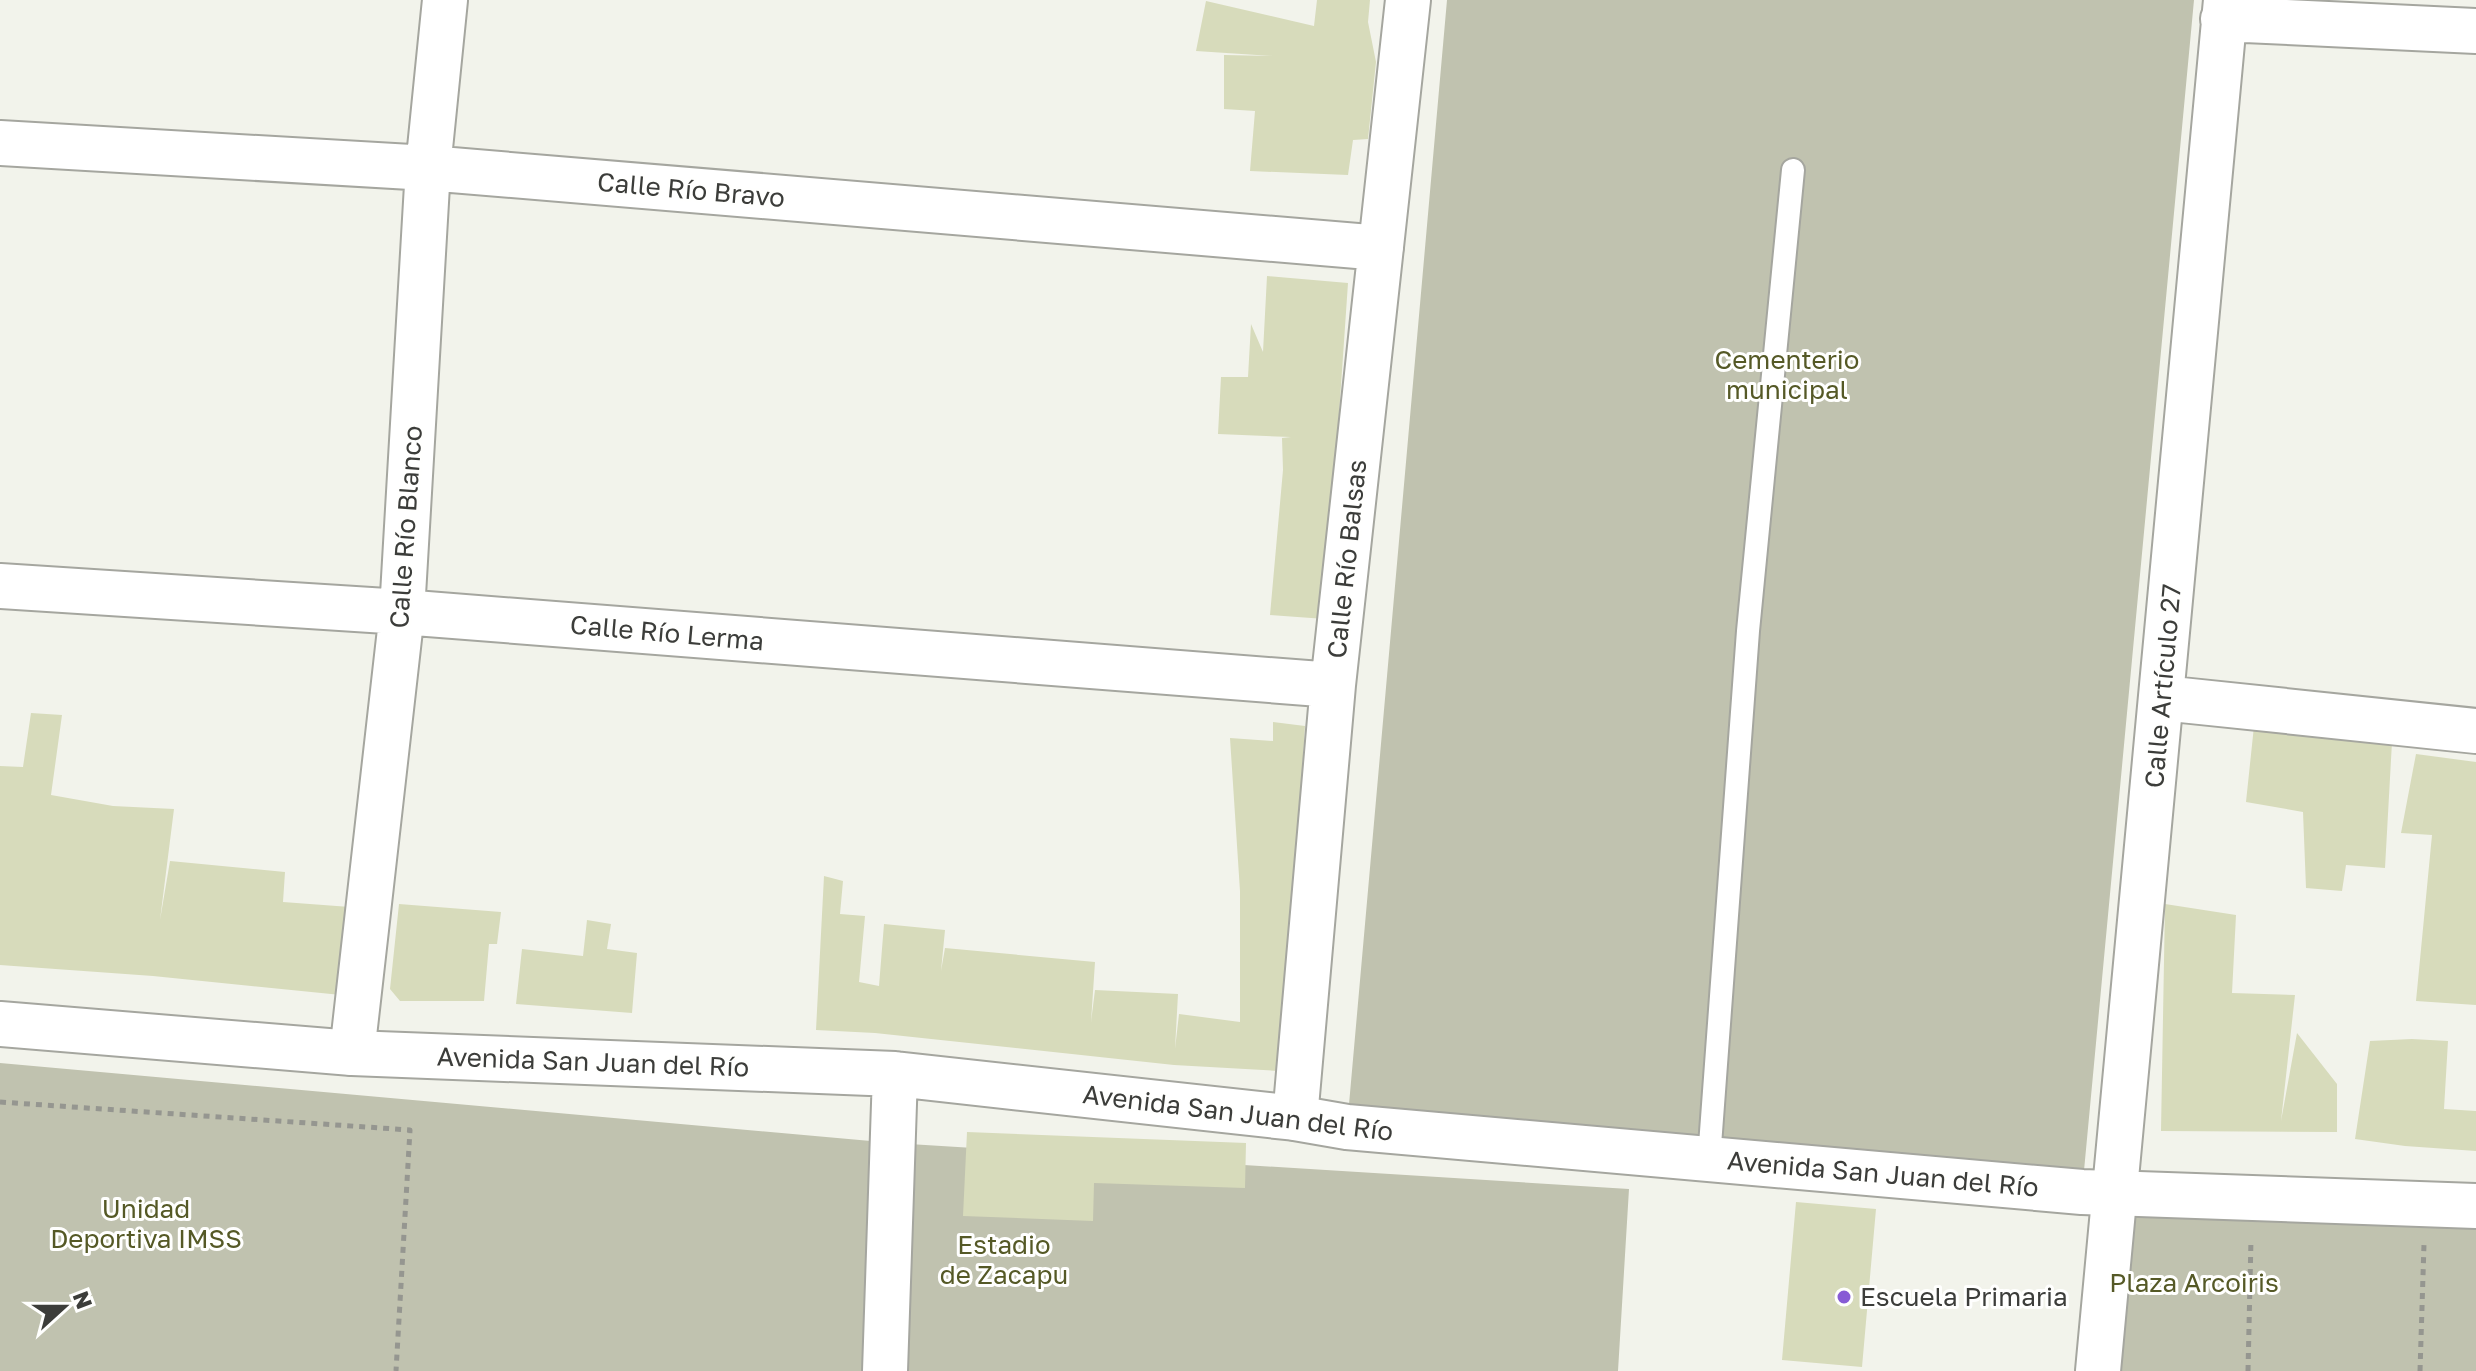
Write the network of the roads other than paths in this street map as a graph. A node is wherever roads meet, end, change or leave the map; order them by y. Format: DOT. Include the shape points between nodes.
graph roads {
  1 [pos="445,0"];
  2 [pos="1408,0"];
  3 [pos="2225,10"];
  4 [pos="2476,31"];
  5 [pos="0,143"];
  6 [pos="428,168"];
  7 [pos="1793,170"];
  8 [pos="1381,248"];
  9 [pos="0,586"];
  10 [pos="402,612"];
  11 [pos="1333,685"];
  12 [pos="2162,698"];
  13 [pos="2476,731"];
  14 [pos="0,1024"];
  15 [pos="352,1053"];
  16 [pos="895,1074"];
  17 [pos="1295,1118"];
  18 [pos="1709,1159"];
  19 [pos="2114,1193"];
  20 [pos="2476,1206"];
  21 [pos="885,1371"];
  22 [pos="2098,1371"];
  1 -- 6 [label="street, Calle Río Blanco"];
  2 -- 8 [label="street, Calle Río Balsas"];
  3 -- 4 [label="street"];
  3 -- 12 [label="street, Calle Artículo 27"];
  5 -- 6 [label="street, Calle Río Bravo"];
  6 -- 8 [label="street, Calle Río Bravo"];
  6 -- 10 [label="street, Calle Río Blanco"];
  7 -- 18 [label="lane" via="1748,631"];
  8 -- 11 [label="street, Calle Río Balsas"];
  9 -- 10 [label="street, Calle Río Lerma"];
  10 -- 11 [label="street, Calle Río Lerma"];
  10 -- 15 [label="street, Calle Río Blanco"];
  11 -- 17 [label="street, Calle Río Balsas"];
  12 -- 13 [label="street"];
  12 -- 19 [label="street, Calle Artículo 27"];
  14 -- 15 [label="street, Avenida San Juan del Río"];
  15 -- 16 [label="street, Avenida San Juan del Río"];
  16 -- 17 [label="street, Avenida San Juan del Río"];
  16 -- 21 [label="street"];
  17 -- 18 [label="street, Avenida San Juan del Río"];
  18 -- 19 [label="street, Avenida San Juan del Río"];
  19 -- 20 [label="street, Avenida San Juan del Río"];
  19 -- 22 [label="street, Calle Artículo 27"];
}
